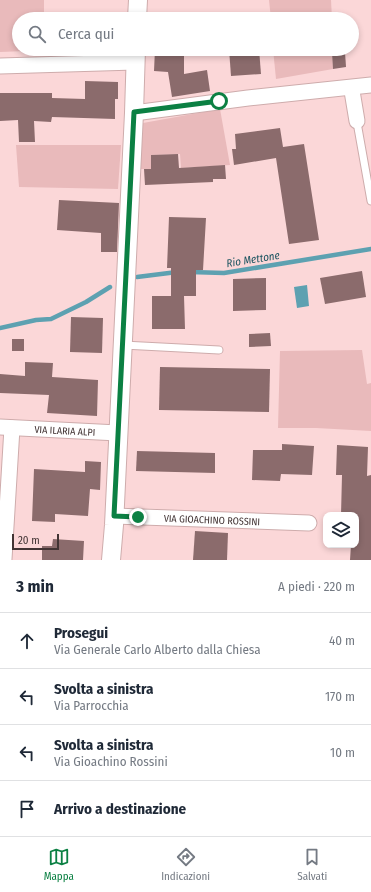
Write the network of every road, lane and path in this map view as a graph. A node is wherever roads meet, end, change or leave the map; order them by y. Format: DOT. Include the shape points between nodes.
graph roads {
  1 [pos="138,0"];
  2 [pos="137,12"];
  3 [pos="123,56"];
  4 [pos="135,56"];
  5 [pos="0,66"];
  6 [pos="371,86"];
  7 [pos="348,88"];
  8 [pos="134,112"];
  9 [pos="358,125"];
  10 [pos="371,201"];
  11 [pos="122,345"];
  12 [pos="219,350"];
  13 [pos="6,427"];
  14 [pos="118,433"];
  15 [pos="114,516"];
  16 [pos="309,523"];
  17 [pos="4,559"];
  18 [pos="111,560"];
  1 -- 2 [label="street"];
  3 -- 5 [label="street"];
  4 -- 8 [label="street"];
  6 -- 7 [label="street"];
  7 -- 8 [label="street"];
  7 -- 9 [label="street" via="352,91"];
  8 -- 11 [label="street"];
  9 -- 10 [label="lane"];
  11 -- 12 [label="lane"];
  11 -- 14 [label="street"];
  13 -- 14 [label="street, VIA ILARIA ALPI"];
  13 -- 17 [label="street, VIA ILARIA ALPI"];
  14 -- 15 [label="street"];
  15 -- 16 [label="street, VIA GIOACHINO ROSSINI"];
  15 -- 18 [label="street"];
}
